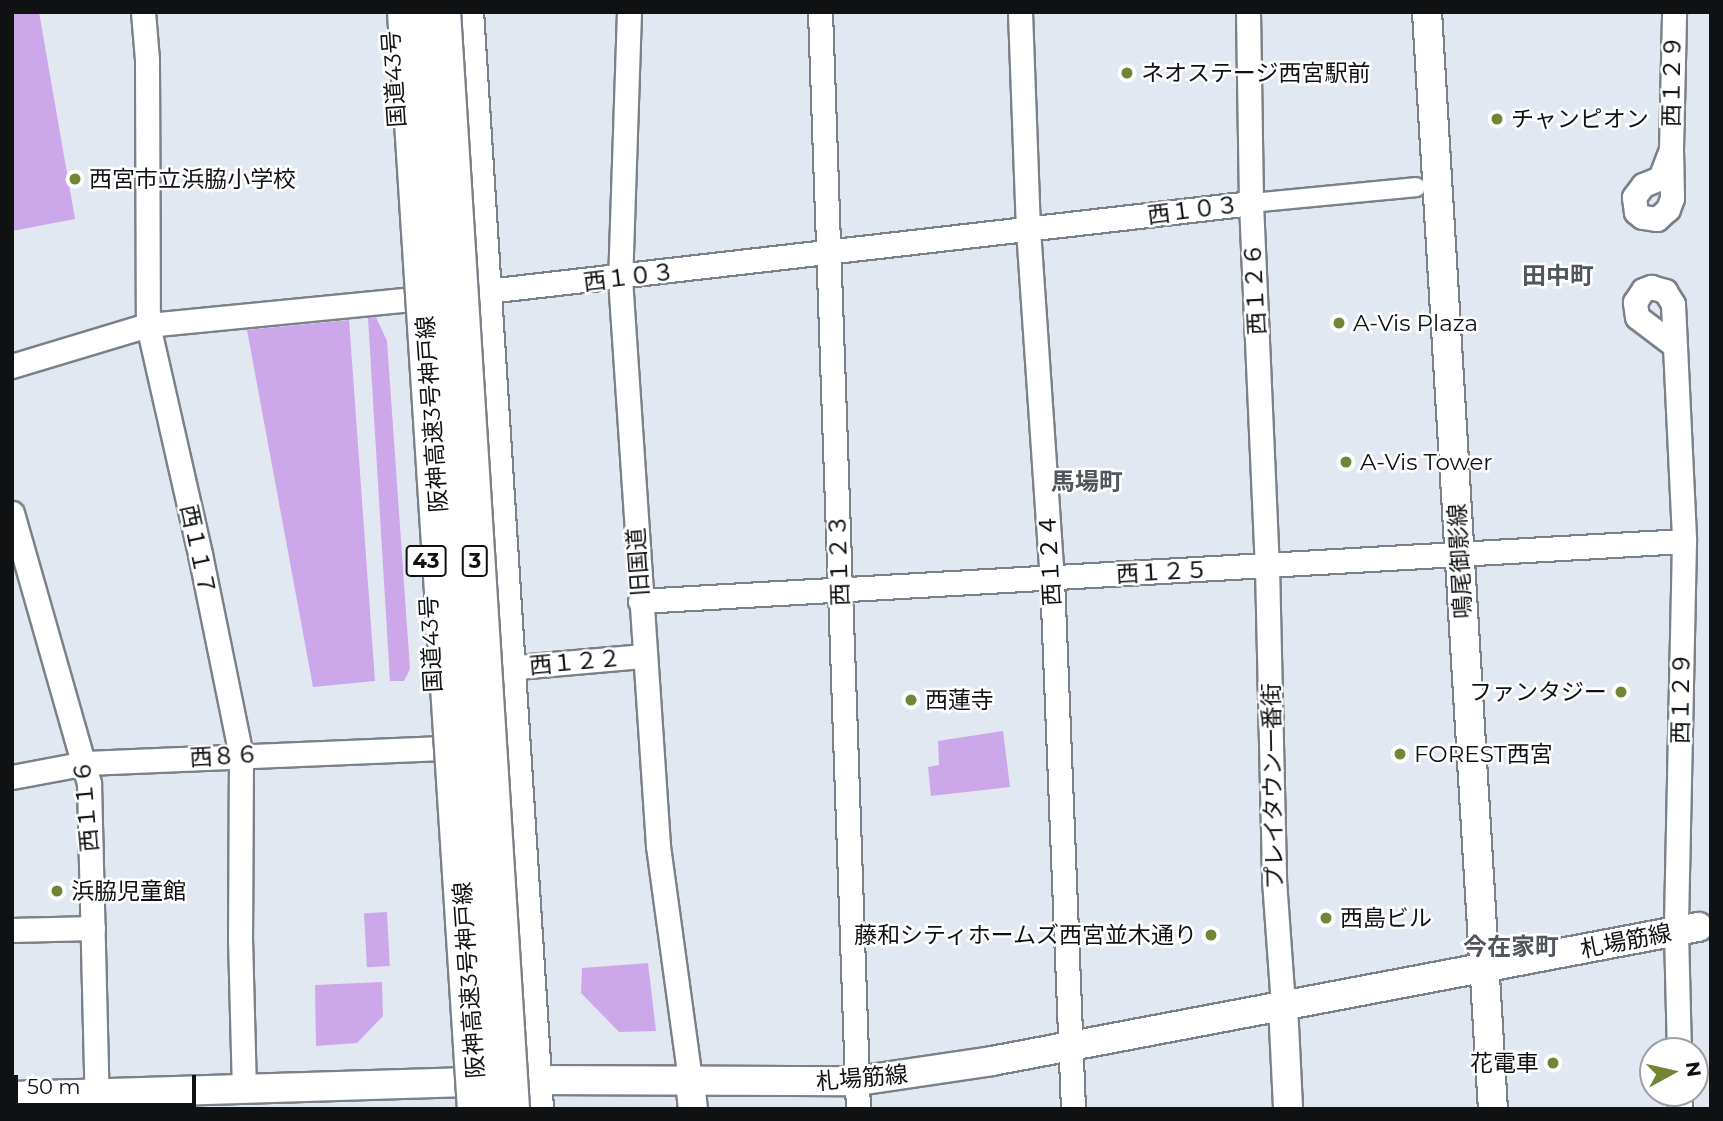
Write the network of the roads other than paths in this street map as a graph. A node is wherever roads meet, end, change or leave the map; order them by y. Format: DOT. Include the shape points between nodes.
graph roads {
  1 [pos="143,12"];
  2 [pos="389,12"];
  3 [pos="407,12"];
  4 [pos="441,12"];
  5 [pos="464,12"];
  6 [pos="629,12"];
  7 [pos="820,12"];
  8 [pos="1020,12"];
  9 [pos="1248,12"];
  10 [pos="1427,12"];
  11 [pos="1674,12"];
  12 [pos="1671,149"];
  13 [pos="1416,187"];
  14 [pos="1251,203"];
  15 [pos="1028,229"];
  16 [pos="830,252"];
  17 [pos="620,278"];
  18 [pos="482,292"];
  19 [pos="407,300"];
  20 [pos="148,325"];
  21 [pos="1674,345"];
  22 [pos="12,366"];
  23 [pos="12,513"];
  24 [pos="1684,541"];
  25 [pos="1459,555"];
  26 [pos="1268,566"];
  27 [pos="1052,579"];
  28 [pos="840,588"];
  29 [pos="640,601"];
  30 [pos="644,656"];
  31 [pos="506,668"];
  32 [pos="437,748"];
  33 [pos="241,755"];
  34 [pos="86,763"];
  35 [pos="12,777"];
  36 [pos="93,928"];
  37 [pos="1687,929"];
  38 [pos="12,930"];
  39 [pos="1484,967"];
  40 [pos="1283,1005"];
  41 [pos="1680,1037"];
  42 [pos="1069,1046"];
  43 [pos="857,1081"];
  44 [pos="244,1088"];
  45 [pos="692,1095"];
  46 [pos="12,1096"];
  47 [pos="525,1099"];
  48 [pos="468,1100"];
  49 [pos="96,1101"];
  50 [pos="858,1109"];
  51 [pos="1073,1109"];
  52 [pos="1288,1109"];
  53 [pos="1493,1109"];
  1 -- 20 [label="street, 西１１７"];
  2 -- 19 [label="highway, 国道43号 / 43"];
  3 -- 48 [label="highway, 阪神高速3号神戸線 / 3, bridge"];
  4 -- 47 [label="highway, 阪神高速3号神戸線 / 3, bridge"];
  5 -- 18 [label="highway"];
  6 -- 17 [label="street, 旧国道"];
  7 -- 16 [label="street, 西１２３"];
  8 -- 15 [label="street, 西１２４"];
  9 -- 14 [label="street, 西１２６"];
  10 -- 25 [label="street, 鳴尾御影線"];
  11 -- 12 [label="street, 西１２９"];
  13 -- 14 [label="street"];
  14 -- 15 [label="street, 西１０３"];
  14 -- 26 [label="street, 西１２６"];
  15 -- 16 [label="street, 西１０３"];
  15 -- 27 [label="street, 西１２４"];
  16 -- 17 [label="street, 西１０３"];
  16 -- 28 [label="street, 西１２３"];
  17 -- 18 [label="street, 西１０３"];
  17 -- 29 [label="street, 旧国道"];
  18 -- 19 [label="street, 西１０３"];
  18 -- 31 [label="highway"];
  19 -- 20 [label="street, 西１０３"];
  19 -- 32 [label="highway, 国道43号 / 43"];
  20 -- 22 [label="street, 西１０３"];
  20 -- 33 [label="street, 西１１７"];
  21 -- 24 [label="street, 西１２９"];
  23 -- 34 [label="street, 西１１６"];
  24 -- 25 [label="street, 西１２５"];
  24 -- 37 [label="street, 西１２９"];
  25 -- 26 [label="street, 西１２５"];
  25 -- 39 [label="street, 鳴尾御影線"];
  26 -- 27 [label="street, 西１２５"];
  26 -- 40 [label="street, プレイタウン一番街" via="1274,880"];
  27 -- 28 [label="street, 西１２５"];
  27 -- 42 [label="street, 西１２４"];
  28 -- 29 [label="street, 西１２５"];
  28 -- 43 [label="street, 西１２３"];
  29 -- 30 [label="street, 旧国道"];
  30 -- 31 [label="street, 西１２２"];
  30 -- 45 [label="street, 旧国道" via="665,915"];
  31 -- 47 [label="highway"];
  32 -- 33 [label="street, 西８６"];
  32 -- 48 [label="highway, 国道43号 / 43"];
  33 -- 34 [label="street, 西８６"];
  33 -- 44 [label="street, 西１１７"];
  34 -- 35 [label="street, 西８６"];
  34 -- 36 [label="street, 西１１６"];
  36 -- 38 [label="street"];
  36 -- 49 [label="street, 西１１６"];
  37 -- 39 [label="street, 札場筋線"];
  37 -- 41 [label="street, 西１２９"];
  39 -- 40 [label="street, 札場筋線"];
  39 -- 53 [label="street, 鳴尾御影線"];
  40 -- 42 [label="street, 札場筋線"];
  40 -- 52 [label="street"];
  42 -- 43 [label="street, 札場筋線"];
  42 -- 51 [label="street, 西１２４"];
  43 -- 45 [label="street, 札場筋線"];
  43 -- 50 [label="street, 西１２３"];
  44 -- 48 [label="street, 札場筋線"];
  44 -- 49 [label="street, 札場筋線"];
  45 -- 47 [label="street, 札場筋線"];
  46 -- 49 [label="street, 札場筋線"];
  47 -- 48 [label="street, 札場筋線"];
}
